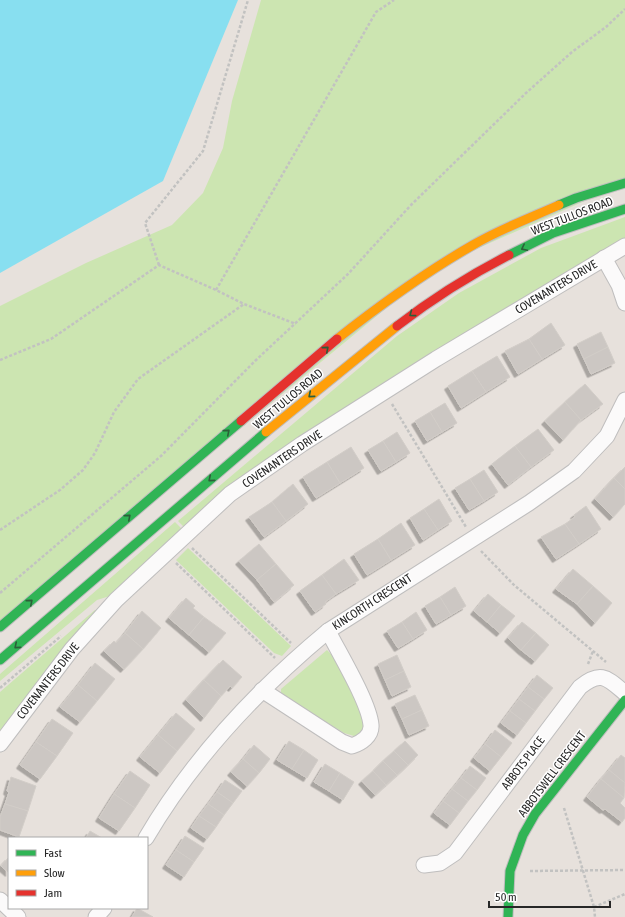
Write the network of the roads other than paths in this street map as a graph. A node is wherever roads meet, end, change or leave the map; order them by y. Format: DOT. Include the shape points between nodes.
graph roads {
  1 [pos="625,183"];
  2 [pos="625,209"];
  3 [pos="625,246"];
  4 [pos="604,258"];
  5 [pos="625,302"];
  6 [pos="625,400"];
  7 [pos="0,627"];
  8 [pos="328,631"];
  9 [pos="0,660"];
  10 [pos="262,690"];
  11 [pos="625,693"];
  12 [pos="625,700"];
  13 [pos="0,744"];
  14 [pos="147,837"];
  15 [pos="424,865"];
  16 [pos="0,900"];
  17 [pos="8,908"];
  18 [pos="9,909"];
  19 [pos="103,909"];
  20 [pos="17,917"];
  21 [pos="96,917"];
  22 [pos="508,917"];
  7 -- 1 [label="main road, WEST TULLOS ROAD, one-way" via="339,338 411,285 473,245 506,228 576,198"];
  2 -- 9 [label="main road, WEST TULLOS ROAD, one-way" via="553,233 483,268 417,310 204,484"];
  3 -- 4 [label="street, COVENANTERS DRIVE"];
  4 -- 5 [label="street"];
  4 -- 13 [label="street, COVENANTERS DRIVE" via="302,444 230,494 116,600 72,648"];
  6 -- 8 [label="street, KINCORTH CRESCENT" via="607,436 574,471 529,503"];
  8 -- 10 [label="street, KINCORTH CRESCENT"];
  8 -- 10 [label="street" via="366,706 371,726 368,735 360,743 352,746 342,742"];
  10 -- 14 [label="street, KINCORTH CRESCENT" via="189,772"];
  11 -- 15 [label="street, ABBOTS PLACE" via="609,680 600,677 589,680 580,687 455,853 440,863"];
  12 -- 22 [label="main road, ABBOTSWELL CRESCENT" via="535,814 523,835 510,870"];
  16 -- 17 [label="street"];
  18 -- 20 [label="street"];
  19 -- 21 [label="street"];
}
